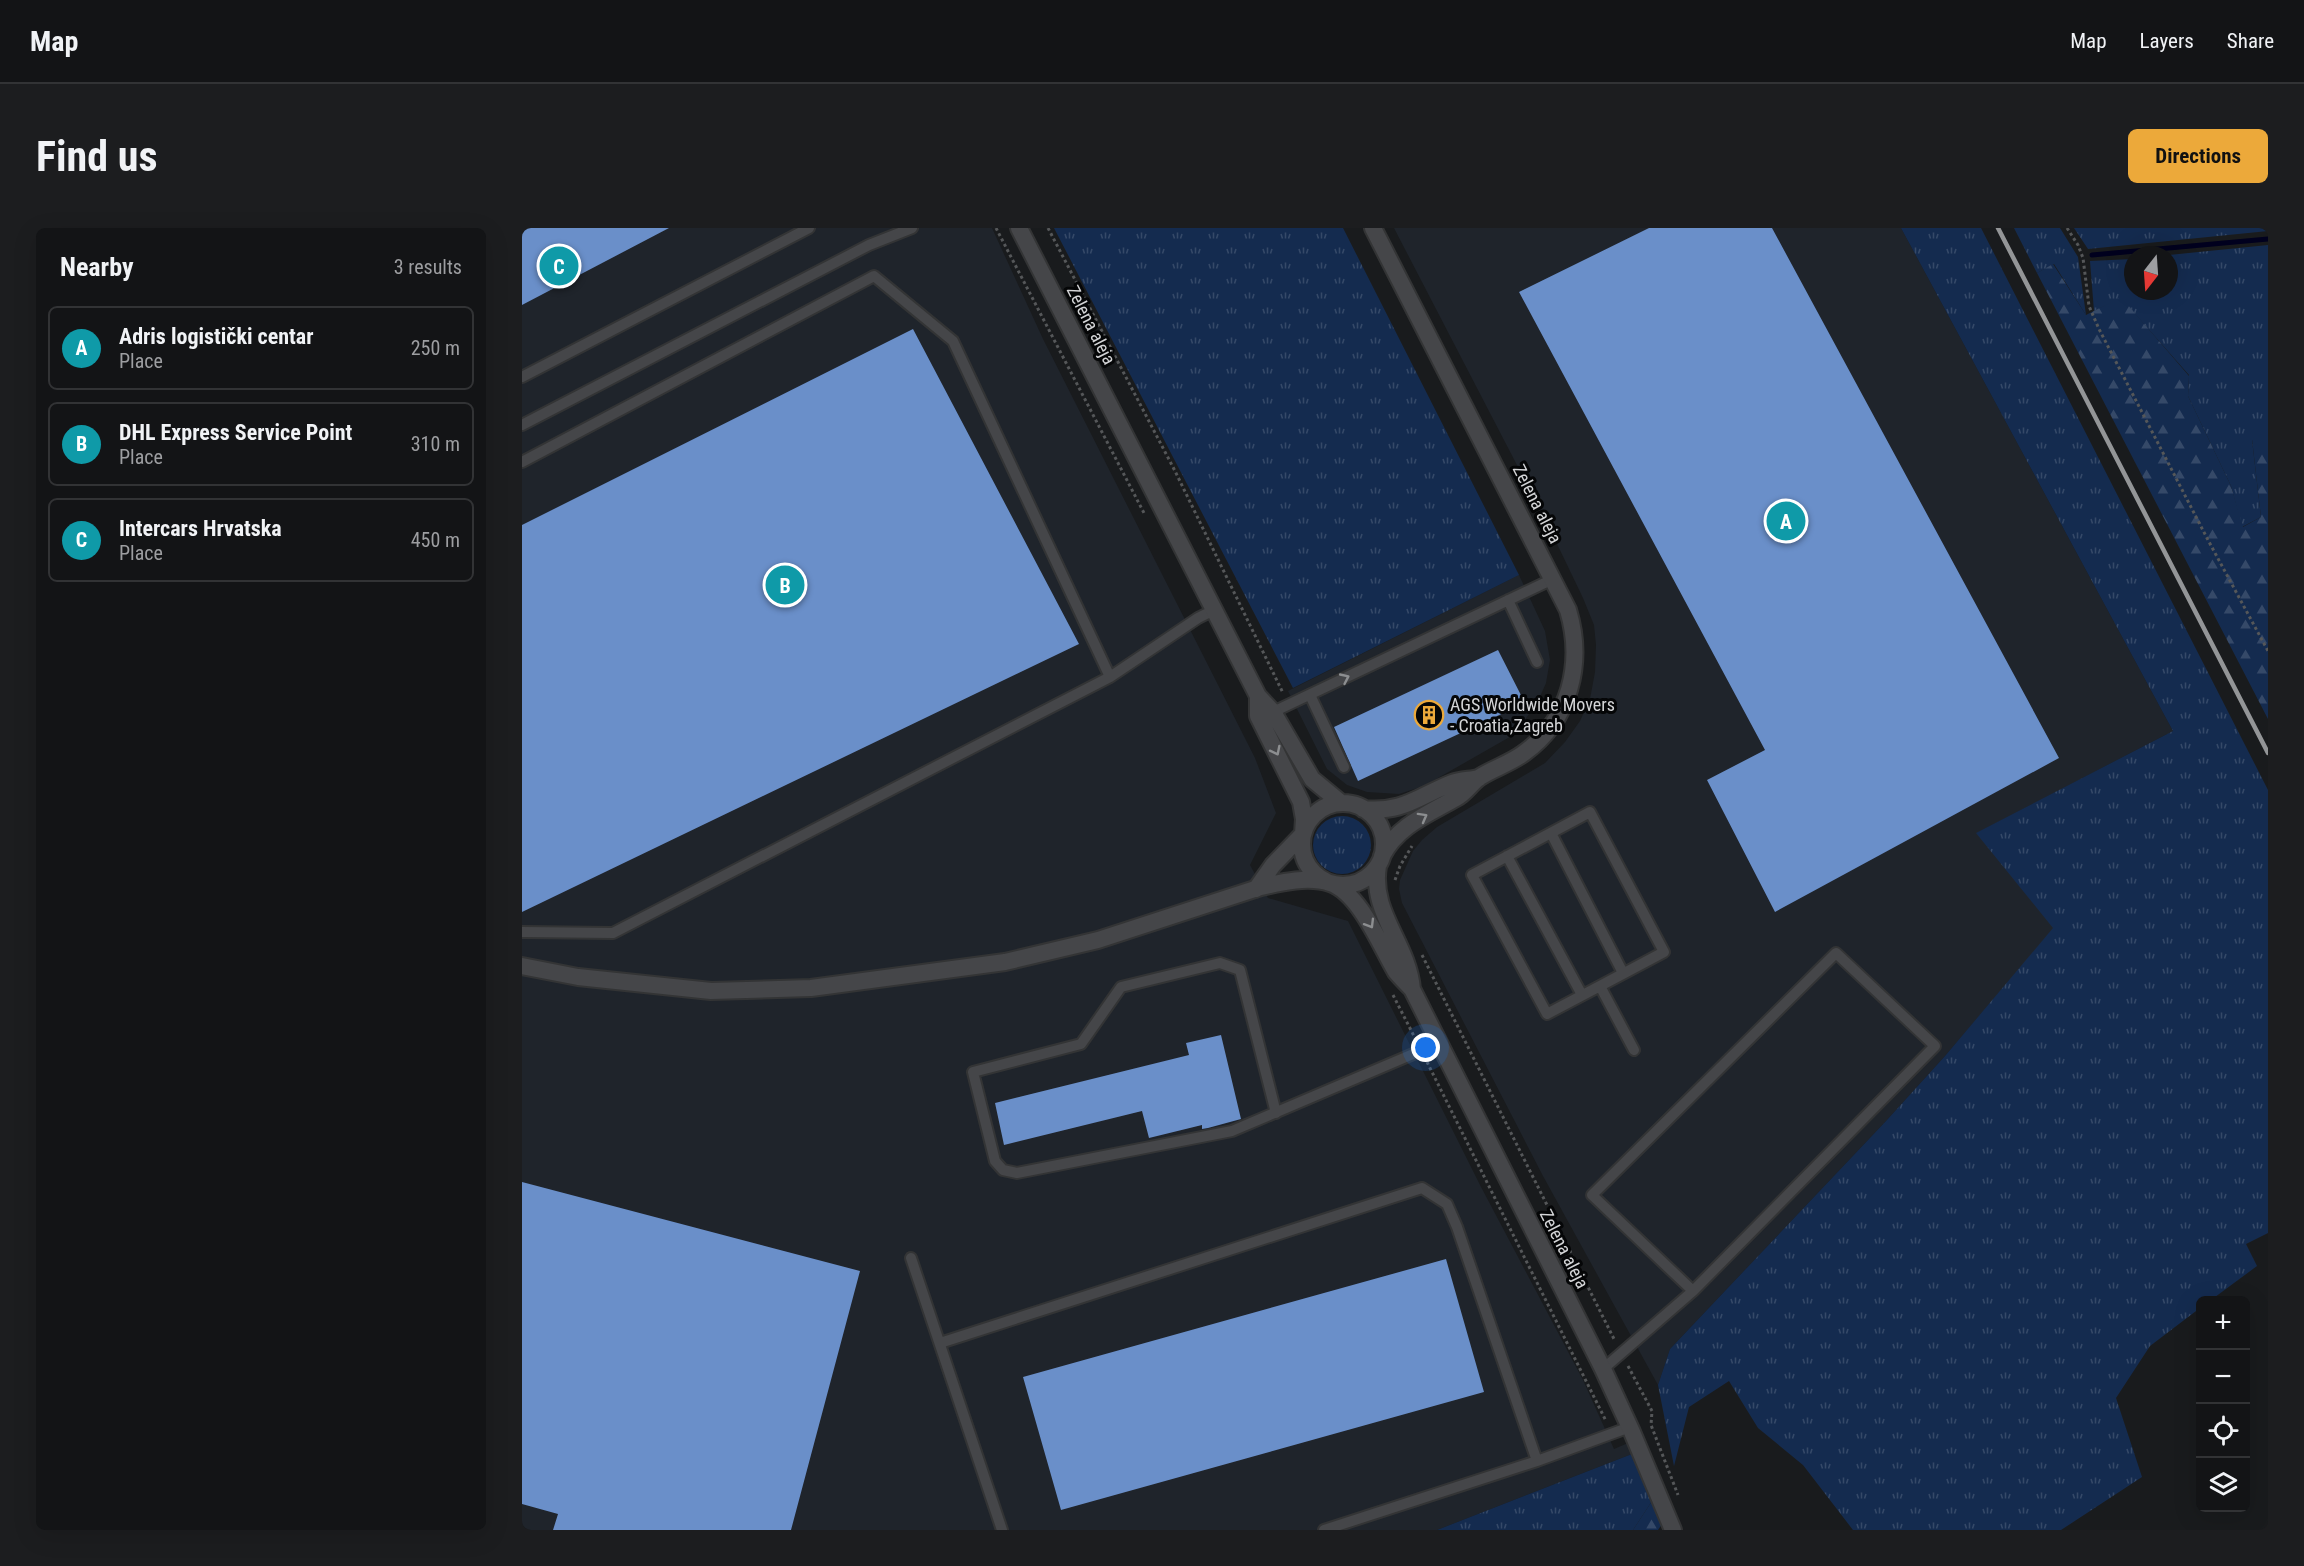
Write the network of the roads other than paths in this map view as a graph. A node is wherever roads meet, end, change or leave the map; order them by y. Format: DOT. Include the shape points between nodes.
graph roads {
  1 [pos="809,228"];
  2 [pos="912,228"];
  3 [pos="1019,228"];
  4 [pos="1373,228"];
  5 [pos="522,377"];
  6 [pos="522,424"];
  7 [pos="522,462"];
  8 [pos="1553,579"];
  9 [pos="1508,600"];
  10 [pos="1214,610"];
  11 [pos="1537,662"];
  12 [pos="1110,677"];
  13 [pos="1310,695"];
  14 [pos="1258,696"];
  15 [pos="1273,712"];
  16 [pos="1344,767"];
  17 [pos="1479,778"];
  18 [pos="1341,803"];
  19 [pos="1363,808"];
  20 [pos="1551,833"];
  21 [pos="1303,834"];
  22 [pos="1507,856"];
  23 [pos="1380,861"];
  24 [pos="1330,883"];
  25 [pos="1256,889"];
  26 [pos="522,932"];
  27 [pos="522,966"];
  28 [pos="1623,973"];
  29 [pos="1600,986"];
  30 [pos="1412,989"];
  31 [pos="1582,995"];
  32 [pos="1439,1043"];
  33 [pos="1634,1050"];
  34 [pos="1276,1113"];
  35 [pos="911,1258"];
  36 [pos="1693,1291"];
  37 [pos="940,1343"];
  38 [pos="1603,1369"];
  39 [pos="1631,1429"];
  40 [pos="1537,1461"];
  41 [pos="1002,1530"];
  42 [pos="1324,1530"];
  43 [pos="1673,1530"];
  1 -- 5 [label="lane"];
  2 -- 6 [label="lane" via="869,245"];
  3 -- 10 [label="street, Zelena aleja"];
  4 -- 8 [label="street, Zelena aleja"];
  7 -- 12 [label="lane" via="874,276 953,341"];
  8 -- 9 [label="lane"];
  8 -- 17 [label="street, Zelena aleja" via="1575,631 1575,670 1570,688 1556,721 1535,744"];
  9 -- 11 [label="lane"];
  13 -- 9 [label="lane, one-way"];
  10 -- 12 [label="lane"];
  10 -- 14 [label="street, Zelena aleja"];
  12 -- 26 [label="lane" via="613,933"];
  13 -- 15 [label="lane"];
  13 -- 16 [label="lane"];
  14 -- 15 [label="street, Zelena aleja"];
  14 -- 21 [label="street, Zelena aleja, one-way" via="1258,716 1301,801"];
  15 -- 18 [label="street, Zelena aleja" via="1312,779"];
  17 -- 19 [label="street, Zelena aleja" via="1453,783 1400,807"];
  23 -- 17 [label="street, Zelena aleja, one-way" via="1392,838 1462,795"];
  18 -- 19 [label="street, Zelena aleja"];
  18 -- 21 [label="street" via="1320,810"];
  19 -- 23 [label="street, Zelena aleja" via="1380,828 1384,845"];
  20 -- 22 [label="lane"];
  20 -- 28 [label="lane"];
  20 -- 28 [label="lane" via="1590,812 1664,952"];
  21 -- 24 [label="street, Zelena aleja" via="1307,864"];
  21 -- 25 [label="street"];
  22 -- 31 [label="lane"];
  22 -- 31 [label="lane" via="1472,874 1546,1014"];
  23 -- 24 [label="street, Zelena aleja" via="1362,880 1341,885"];
  23 -- 30 [label="street, Zelena aleja" via="1376,888 1411,971"];
  24 -- 25 [label="street" via="1304,880"];
  24 -- 30 [label="street, Zelena aleja, one-way" via="1364,914 1398,974"];
  25 -- 27 [label="street" via="1098,940 1005,962 811,988 711,992 578,977"];
  28 -- 29 [label="lane"];
  29 -- 31 [label="lane"];
  29 -- 33 [label="lane"];
  30 -- 32 [label="street, Zelena aleja"];
  32 -- 34 [label="lane"];
  32 -- 38 [label="street, Zelena aleja"];
  34 -- 34 [label="lane" via="1232,1131 1017,1173 1002,1170 995,1161 973,1072 1081,1044 1121,987 1220,963 1240,970"];
  35 -- 37 [label="lane"];
  36 -- 36 [label="lane" via="1935,1046 1836,953 1592,1194"];
  36 -- 38 [label="lane"];
  37 -- 40 [label="lane" via="1422,1188 1447,1204 1454,1220"];
  37 -- 41 [label="lane"];
  38 -- 39 [label="street, Zelena aleja"];
  39 -- 40 [label="lane"];
  39 -- 43 [label="street, Zelena aleja"];
  40 -- 42 [label="lane"];
}
